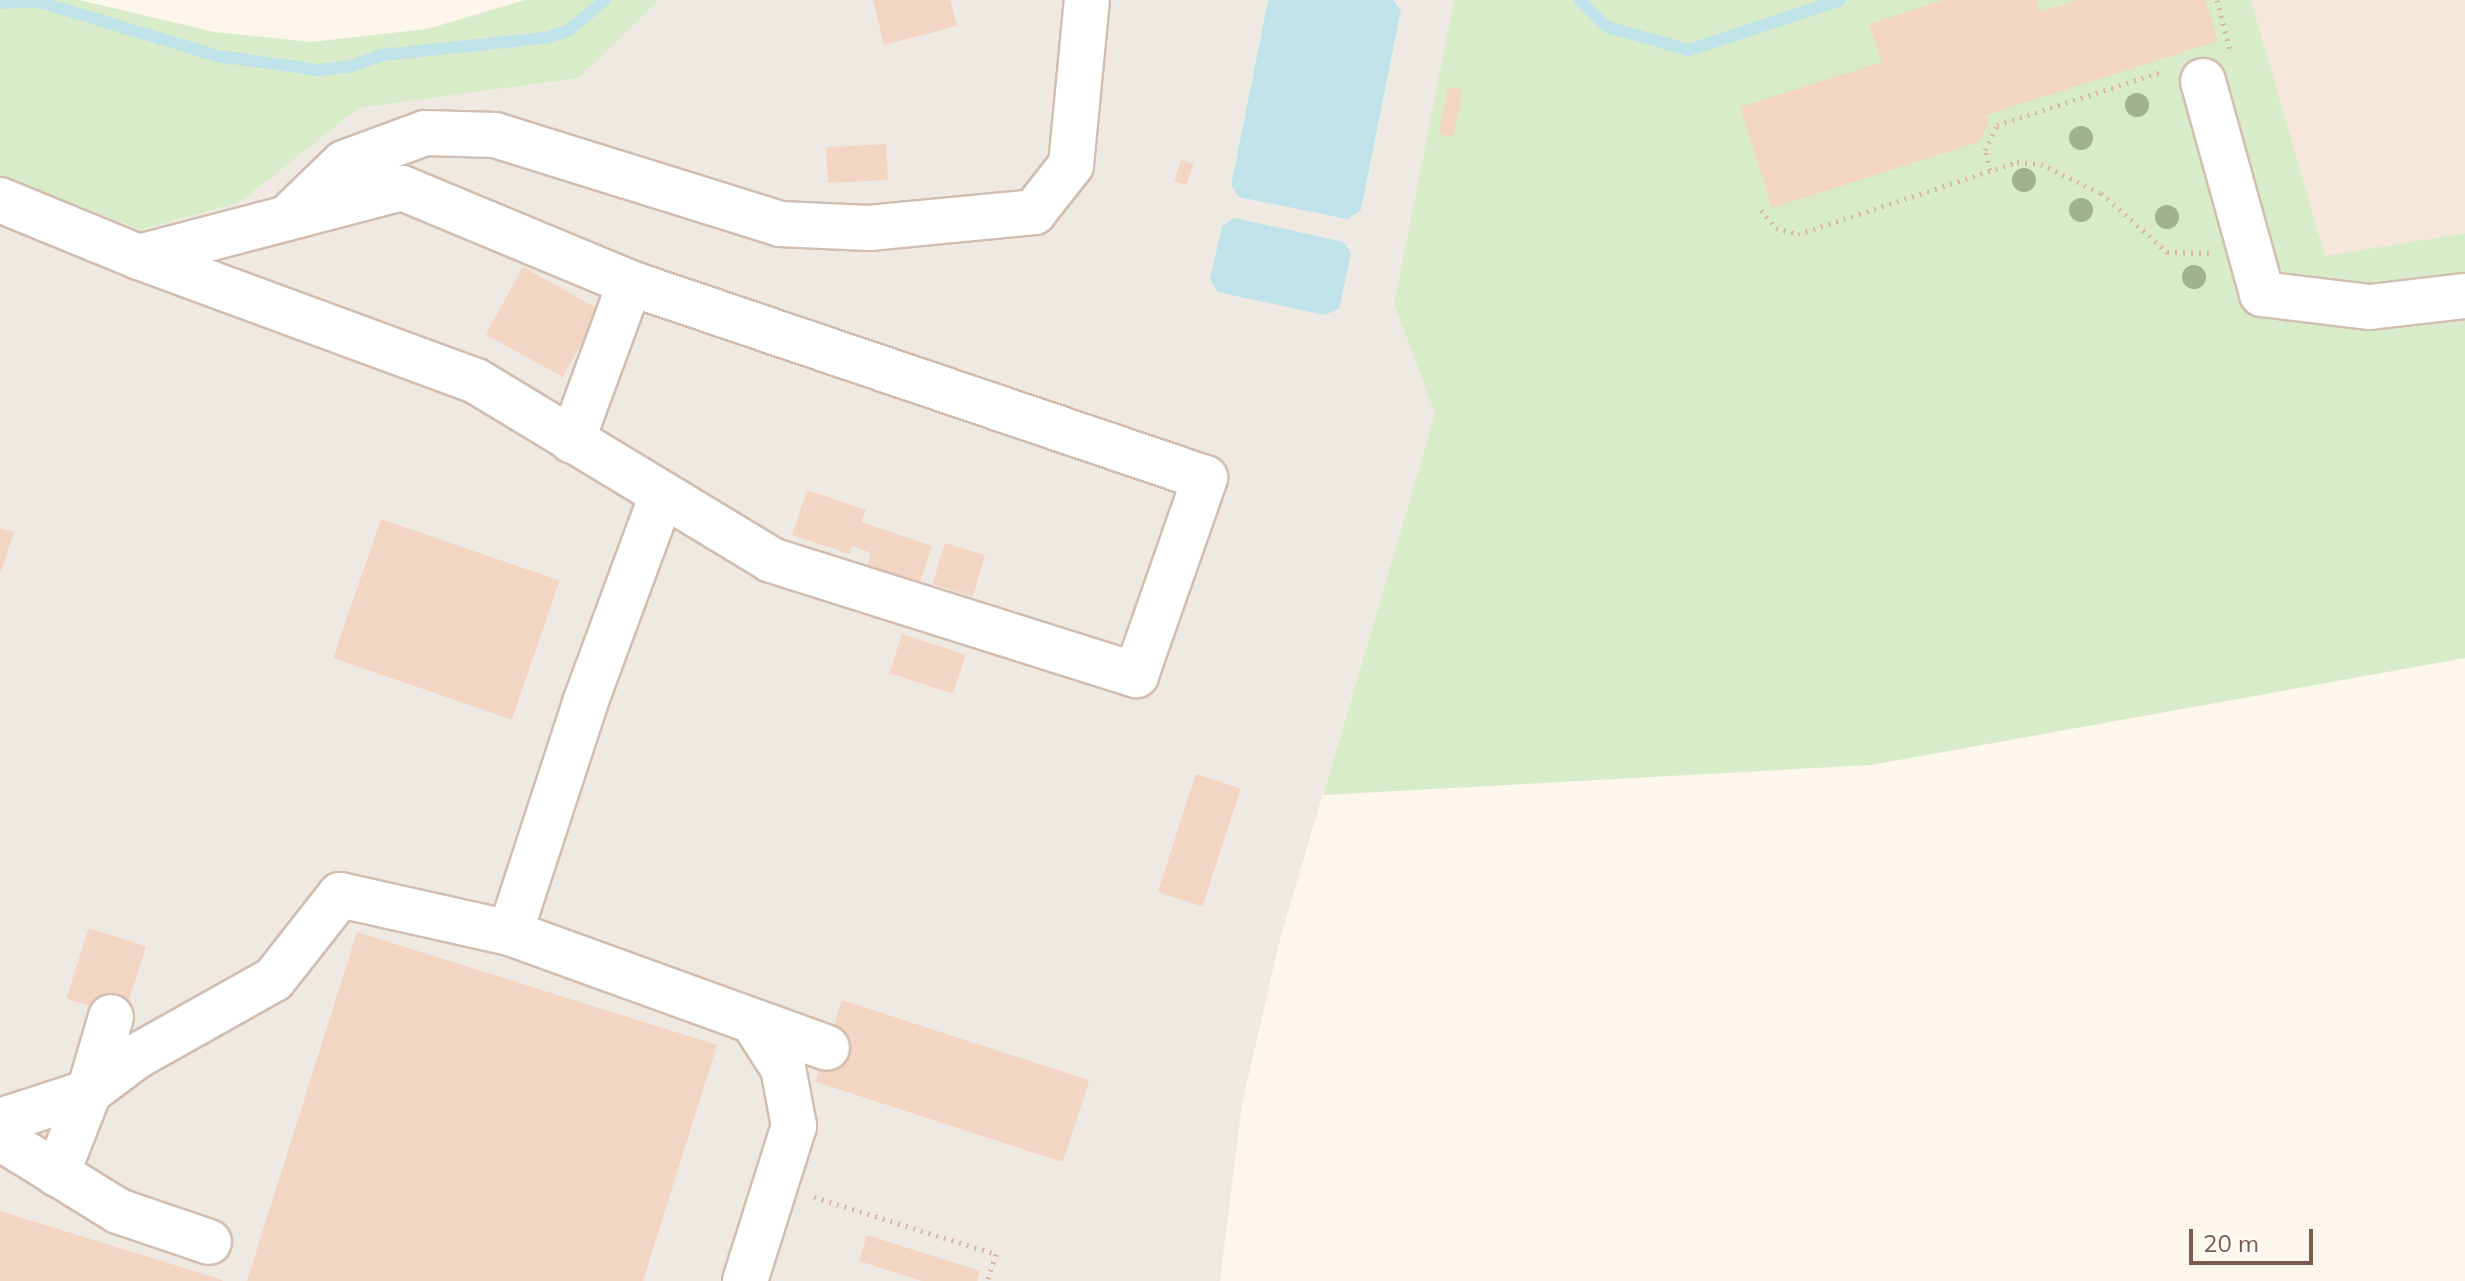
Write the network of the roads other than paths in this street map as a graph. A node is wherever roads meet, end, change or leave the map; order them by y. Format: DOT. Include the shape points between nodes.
graph roads {
  1 [pos="1087,0"];
  2 [pos="2185,75"];
  3 [pos="0,200"];
  4 [pos="287,218"];
  5 [pos="139,257"];
  6 [pos="630,283"];
  7 [pos="2465,296"];
  8 [pos="572,441"];
  9 [pos="661,498"];
  10 [pos="510,933"];
  11 [pos="111,1017"];
  12 [pos="754,1023"];
  13 [pos="827,1048"];
  14 [pos="89,1092"];
  15 [pos="0,1121"];
  16 [pos="0,1138"];
  17 [pos="57,1174"];
  18 [pos="209,1242"];
  19 [pos="745,1281"];
  1 -- 4 [label="lane" via="1071,165 1034,212 869,228 780,224 495,135 425,133 344,163"];
  2 -- 7 [label="lane" via="2262,294 2370,307"];
  3 -- 5 [label="lane"];
  4 -- 5 [label="lane"];
  4 -- 6 [label="lane" via="402,188"];
  5 -- 8 [label="lane" via="476,381"];
  6 -- 8 [label="lane"];
  6 -- 9 [label="lane" via="1205,478 1136,675 771,560"];
  8 -- 9 [label="lane"];
  9 -- 10 [label="lane" via="585,703"];
  10 -- 12 [label="lane"];
  10 -- 14 [label="lane" via="340,895 274,979 137,1056"];
  11 -- 14 [label="lane"];
  12 -- 13 [label="lane"];
  12 -- 19 [label="lane" via="783,1068 794,1126"];
  14 -- 15 [label="lane"];
  14 -- 17 [label="lane"];
  16 -- 17 [label="lane"];
  17 -- 18 [label="lane" via="118,1211"];
}
